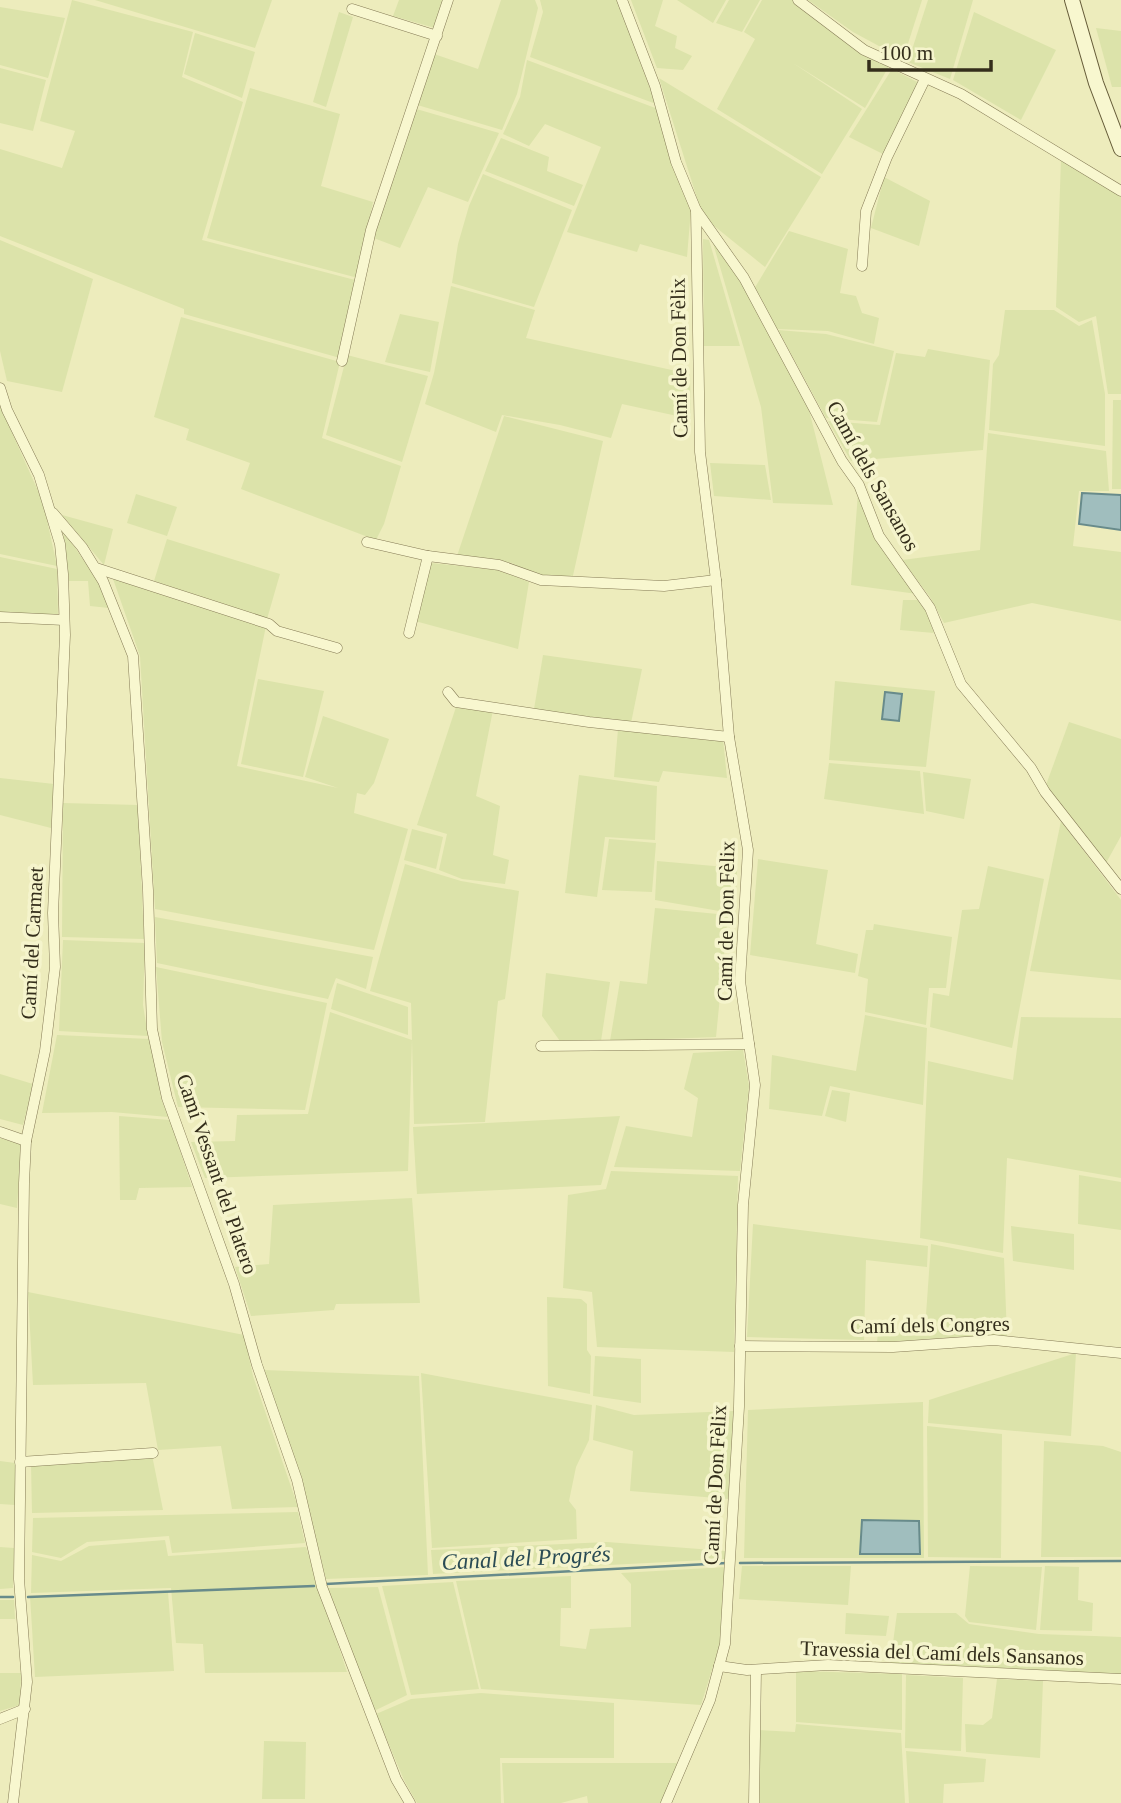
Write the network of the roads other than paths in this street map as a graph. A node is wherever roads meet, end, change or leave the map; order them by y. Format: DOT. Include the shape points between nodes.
graph roads {
  1 [pos="448,0"];
  2 [pos="622,0"];
  3 [pos="798,0"];
  4 [pos="1072,0"];
  5 [pos="352,9"];
  6 [pos="437,36"];
  7 [pos="925,79"];
  8 [pos="1121,149"];
  9 [pos="1121,191"];
  10 [pos="696,210"];
  11 [pos="862,266"];
  12 [pos="342,362"];
  13 [pos="0,388"];
  14 [pos="51,510"];
  15 [pos="367,542"];
  16 [pos="428,556"];
  17 [pos="95,568"];
  18 [pos="716,580"];
  19 [pos="0,617"];
  20 [pos="64,620"];
  21 [pos="409,633"];
  22 [pos="337,648"];
  23 [pos="448,692"];
  24 [pos="729,737"];
  25 [pos="1121,890"];
  26 [pos="749,1044"];
  27 [pos="541,1046"];
  28 [pos="0,1132"];
  29 [pos="26,1140"];
  30 [pos="740,1346"];
  31 [pos="1121,1353"];
  32 [pos="153,1453"];
  33 [pos="20,1462"];
  34 [pos="719,1666"];
  35 [pos="756,1670"];
  36 [pos="1121,1679"];
  37 [pos="25,1709"];
  38 [pos="0,1719"];
  39 [pos="13,1803"];
  40 [pos="410,1803"];
  41 [pos="666,1803"];
  42 [pos="754,1803"];
  1 -- 6 [label="street"];
  2 -- 10 [label="street, Camí de Don Fèlix"];
  3 -- 7 [label="street" via="863,50"];
  4 -- 8 [label="main road"];
  5 -- 6 [label="street"];
  6 -- 12 [label="street" via="371,230"];
  7 -- 9 [label="street" via="961,94"];
  7 -- 11 [label="street" via="866,211"];
  10 -- 18 [label="street, Camí de Don Fèlix" via="700,453"];
  10 -- 25 [label="street, Camí dels Sansanos" via="744,278 859,485 879,536 930,608 961,684 1031,768"];
  13 -- 14 [label="street, Camí del Carmaet"];
  14 -- 17 [label="street, Camí Vessant del Platero"];
  14 -- 20 [label="street, Camí del Carmaet" via="60,544"];
  15 -- 16 [label="street"];
  16 -- 18 [label="street" via="499,565 541,580 582,584 664,586"];
  16 -- 21 [label="street"];
  17 -- 22 [label="street"];
  17 -- 40 [label="street, Camí Vessant del Platero" via="133,656 152,1028 167,1098 234,1284 297,1480 322,1587 396,1779"];
  18 -- 24 [label="street, Camí de Don Fèlix"];
  19 -- 20 [label="street"];
  20 -- 29 [label="street, Camí del Carmaet" via="55,967 45,1051"];
  23 -- 24 [label="street" via="456,702"];
  24 -- 26 [label="street, Camí de Don Fèlix" via="748,850 740,981"];
  26 -- 27 [label="street"];
  26 -- 30 [label="street, Camí de Don Fèlix" via="755,1085 743,1205"];
  28 -- 29 [label="street"];
  29 -- 33 [label="street, Camí del Carmaet"];
  30 -- 31 [label="street, Camí dels Congres" via="893,1347 994,1340"];
  30 -- 34 [label="street, Camí de Don Fèlix" via="725,1644"];
  32 -- 33 [label="street"];
  33 -- 37 [label="street, Camí del Carmaet"];
  34 -- 35 [label="street, Travessia del Camí dels Sansanos"];
  34 -- 41 [label="street, Camí de Don Fèlix" via="710,1700"];
  35 -- 36 [label="street, Travessia del Camí dels Sansanos" via="828,1665"];
  35 -- 42 [label="street"];
  37 -- 38 [label="street"];
  37 -- 39 [label="street, Camí del Carmaet"];
}
